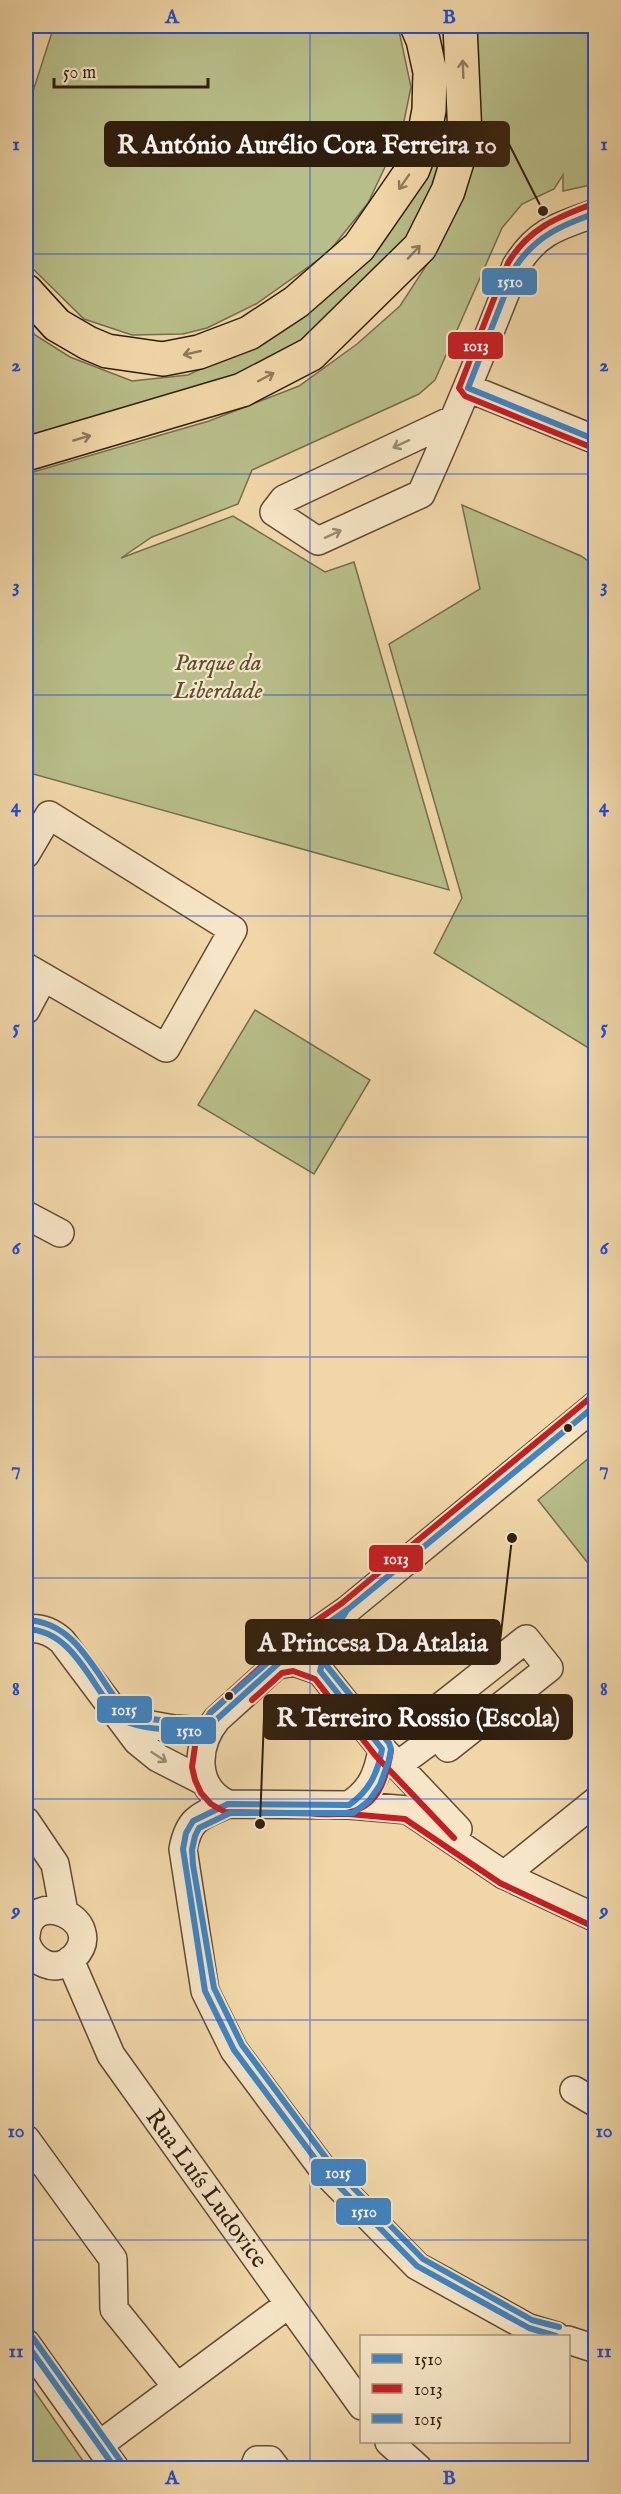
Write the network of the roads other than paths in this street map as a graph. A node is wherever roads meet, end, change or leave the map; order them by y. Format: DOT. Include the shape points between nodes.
graph roads {
  1 [pos="417,26"];
  2 [pos="460,26"];
  3 [pos="596,213"];
  4 [pos="26,291"];
  5 [pos="468,388"];
  6 [pos="454,420"];
  7 [pos="596,440"];
  8 [pos="26,454"];
  9 [pos="26,854"];
  10 [pos="34,973"];
  11 [pos="26,1010"];
  12 [pos="26,1215"];
  13 [pos="60,1233"];
  14 [pos="596,1405"];
  15 [pos="346,1610"];
  16 [pos="28,1623"];
  17 [pos="278,1665"];
  18 [pos="320,1671"];
  19 [pos="123,1720"];
  20 [pos="208,1731"];
  21 [pos="437,1736"];
  22 [pos="390,1756"];
  23 [pos="205,1782"];
  24 [pos="596,1801"];
  25 [pos="228,1804"];
  26 [pos="349,1805"];
  27 [pos="26,1821"];
  28 [pos="504,1875"];
  29 [pos="64,1912"];
  30 [pos="596,1918"];
  31 [pos="26,1936"];
  32 [pos="26,1942"];
  33 [pos="70,1960"];
  34 [pos="26,2139"];
  35 [pos="290,2304"];
  36 [pos="550,2335"];
  37 [pos="570,2341"];
  38 [pos="26,2343"];
  39 [pos="596,2349"];
  40 [pos="177,2387"];
  41 [pos="360,2403"];
  42 [pos="390,2443"];
  43 [pos="99,2445"];
  44 [pos="115,2469"];
  45 [pos="254,2469"];
  46 [pos="276,2469"];
  47 [pos="418,2469"];
  1 -- 4 [label="highway, one-way" via="430,72 429,110 413,169 359,247 296,302 249,333 199,352 164,359 107,351 87,342 57,325"];
  8 -- 2 [label="highway, one-way" via="242,390 311,354 420,247 448,191 465,135"];
  3 -- 5 [label="street" via="553,229 526,250 516,266"];
  5 -- 6 [label="street"];
  5 -- 7 [label="street"];
  6 -- 6 [label="street, one-way" via="284,499 274,512 318,541 421,494"];
  9 -- 10 [label="street" via="49,815 233,930 166,1048"];
  10 -- 11 [label="street"];
  12 -- 13 [label="street"];
  14 -- 15 [label="street"];
  15 -- 17 [label="street"];
  15 -- 18 [label="street" via="332,1631"];
  16 -- 19 [label="street" via="62,1641"];
  17 -- 18 [label="street" via="294,1662"];
  17 -- 20 [label="street"];
  18 -- 22 [label="street"];
  19 -- 20 [label="street"];
  19 -- 23 [label="street, one-way" via="137,1740 158,1758"];
  20 -- 23 [label="street" via="201,1749"];
  21 -- 22 [label="street"];
  22 -- 26 [label="street" via="380,1764 362,1797"];
  22 -- 28 [label="street"];
  23 -- 25 [label="street" via="217,1799"];
  24 -- 28 [label="street"];
  25 -- 26 [label="street"];
  25 -- 36 [label="street" via="193,1821 183,1849 205,1991 234,2050 325,2172 417,2266 529,2328"];
  26 -- 28 [label="street" via="408,1810"];
  27 -- 29 [label="street" via="55,1864"];
  28 -- 30 [label="street"];
  29 -- 31 [label="street" via="55,1909 36,1915"];
  29 -- 33 [label="street" via="77,1922 81,1938"];
  32 -- 33 [label="street" via="28,1950 42,1964 52,1966"];
  33 -- 35 [label="street, Rua Luís Ludovice" via="111,2055"];
  34 -- 40 [label="street" via="113,2259 114,2309"];
  35 -- 40 [label="street"];
  35 -- 41 [label="street, Rua Luís Ludovice"];
  37 -- 39 [label="street"];
  38 -- 43 [label="street"];
  40 -- 43 [label="street"];
  42 -- 47 [label="street"];
  43 -- 44 [label="street"];
  45 -- 46 [label="street" via="257,2460 270,2460"];
}
